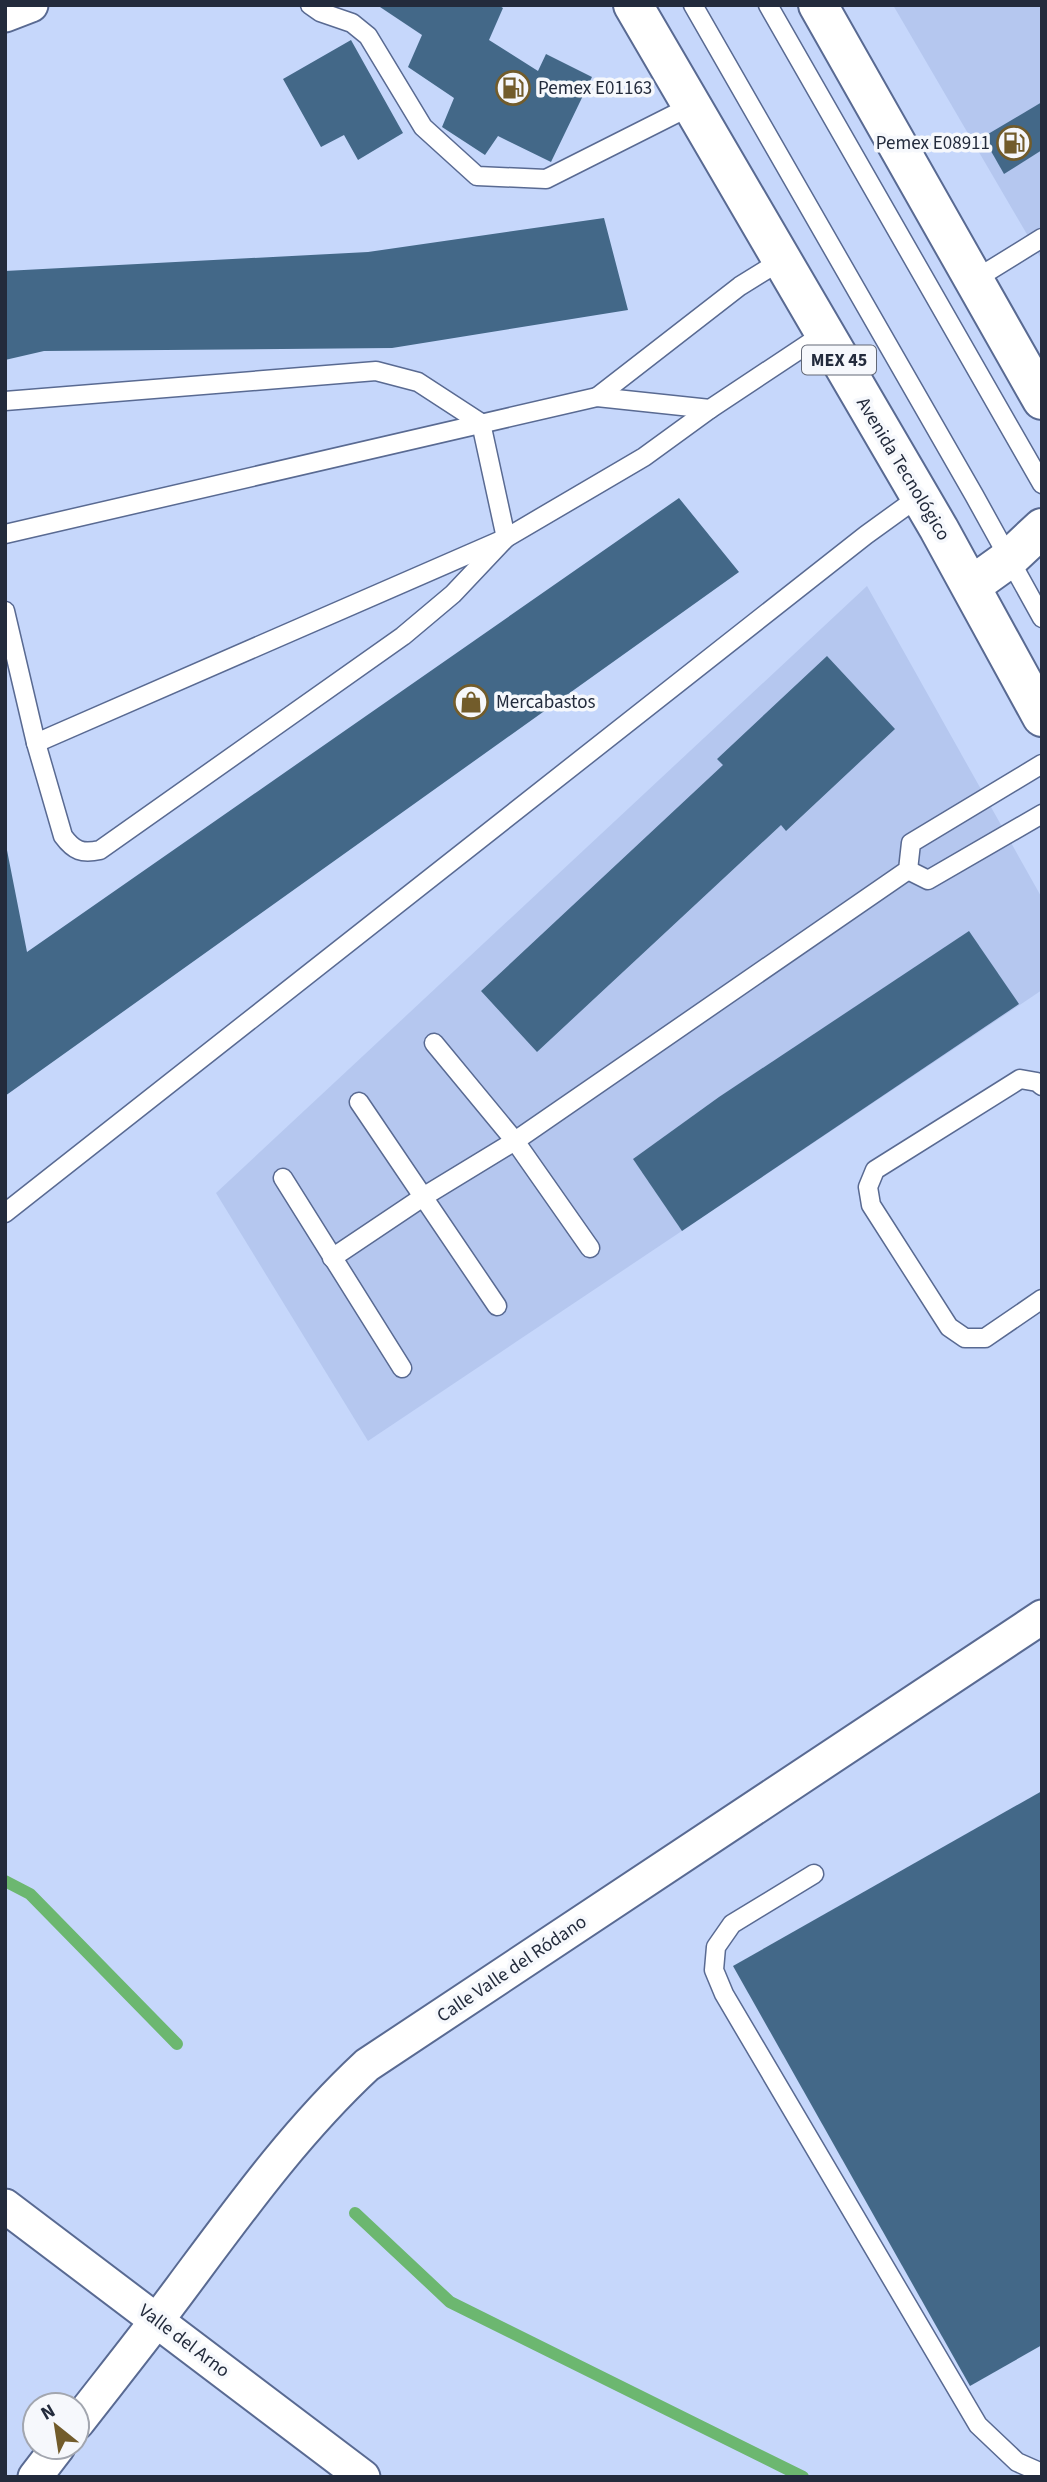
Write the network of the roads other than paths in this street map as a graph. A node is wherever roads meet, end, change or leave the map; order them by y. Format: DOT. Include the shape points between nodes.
graph roads {
  1 [pos="31,5"];
  2 [pos="310,5"];
  3 [pos="632,5"];
  4 [pos="693,5"];
  5 [pos="768,5"];
  6 [pos="818,5"];
  7 [pos="5,15"];
  8 [pos="691,106"];
  9 [pos="1042,239"];
  10 [pos="782,260"];
  11 [pos="974,280"];
  12 [pos="823,334"];
  13 [pos="597,397"];
  14 [pos="1042,400"];
  15 [pos="5,401"];
  16 [pos="710,410"];
  17 [pos="481,423"];
  18 [pos="1042,484"];
  19 [pos="920,496"];
  20 [pos="1042,528"];
  21 [pos="5,534"];
  22 [pos="506,538"];
  23 [pos="1010,558"];
  24 [pos="971,586"];
  25 [pos="5,611"];
  26 [pos="1042,618"];
  27 [pos="1042,717"];
  28 [pos="36,743"];
  29 [pos="1042,764"];
  30 [pos="1042,814"];
  31 [pos="908,870"];
  32 [pos="434,1044"];
  33 [pos="1042,1086"];
  34 [pos="359,1101"];
  35 [pos="514,1141"];
  36 [pos="283,1178"];
  37 [pos="424,1197"];
  38 [pos="5,1213"];
  39 [pos="590,1248"];
  40 [pos="332,1258"];
  41 [pos="1042,1299"];
  42 [pos="497,1306"];
  43 [pos="402,1368"];
  44 [pos="1042,1617"];
  45 [pos="814,1874"];
  46 [pos="5,2206"];
  47 [pos="157,2320"];
  48 [pos="91,2405"];
  49 [pos="47,2461"];
  50 [pos="1042,2473"];
  51 [pos="35,2477"];
  52 [pos="363,2477"];
  1 -- 7 [label="street"];
  2 -- 8 [label="lane" via="352,23 368,36 423,127 477,176 546,180"];
  3 -- 8 [label="main road, Avenida Tecnológico / MEX 45"];
  4 -- 23 [label="lane"];
  5 -- 18 [label="lane"];
  6 -- 11 [label="main road"];
  8 -- 10 [label="main road, Avenida Tecnológico / MEX 45"];
  9 -- 11 [label="lane"];
  10 -- 12 [label="main road, Avenida Tecnológico / MEX 45"];
  10 -- 13 [label="lane" via="740,286"];
  11 -- 14 [label="main road"];
  12 -- 16 [label="lane"];
  12 -- 19 [label="main road, Avenida Tecnológico / MEX 45"];
  13 -- 16 [label="lane"];
  13 -- 17 [label="lane"];
  15 -- 17 [label="lane" via="376,371 418,382"];
  16 -- 22 [label="lane" via="644,457"];
  17 -- 21 [label="lane"];
  17 -- 22 [label="lane"];
  19 -- 24 [label="main road, Avenida Tecnológico / MEX 45"];
  19 -- 38 [label="lane"];
  20 -- 23 [label="main road"];
  22 -- 28 [label="lane"];
  22 -- 28 [label="lane" via="453,594 403,636 100,850 85,853 71,848 63,836"];
  23 -- 24 [label="main road"];
  23 -- 26 [label="lane"];
  24 -- 27 [label="main road, Avenida Tecnológico / MEX 45"];
  25 -- 28 [label="lane"];
  29 -- 31 [label="lane" via="911,843"];
  30 -- 31 [label="lane" via="928,880"];
  31 -- 35 [label="lane"];
  32 -- 35 [label="lane"];
  33 -- 41 [label="lane" via="1020,1079 875,1170 867,1187 871,1205 949,1327 965,1338 985,1338"];
  34 -- 37 [label="lane"];
  35 -- 37 [label="lane"];
  35 -- 39 [label="lane"];
  36 -- 40 [label="lane"];
  37 -- 40 [label="lane"];
  37 -- 42 [label="lane"];
  40 -- 43 [label="lane"];
  44 -- 47 [label="street, Calle Valle del Ródano" via="367,2065 271,2167"];
  45 -- 50 [label="lane" via="732,1924 716,1947 714,1970 723,1994 978,2425 1017,2462"];
  46 -- 47 [label="street, Valle del Arno"];
  47 -- 48 [label="street, Calle Valle del Ródano"];
  47 -- 52 [label="street, Valle del Arno"];
  49 -- 51 [label="street"];
}
